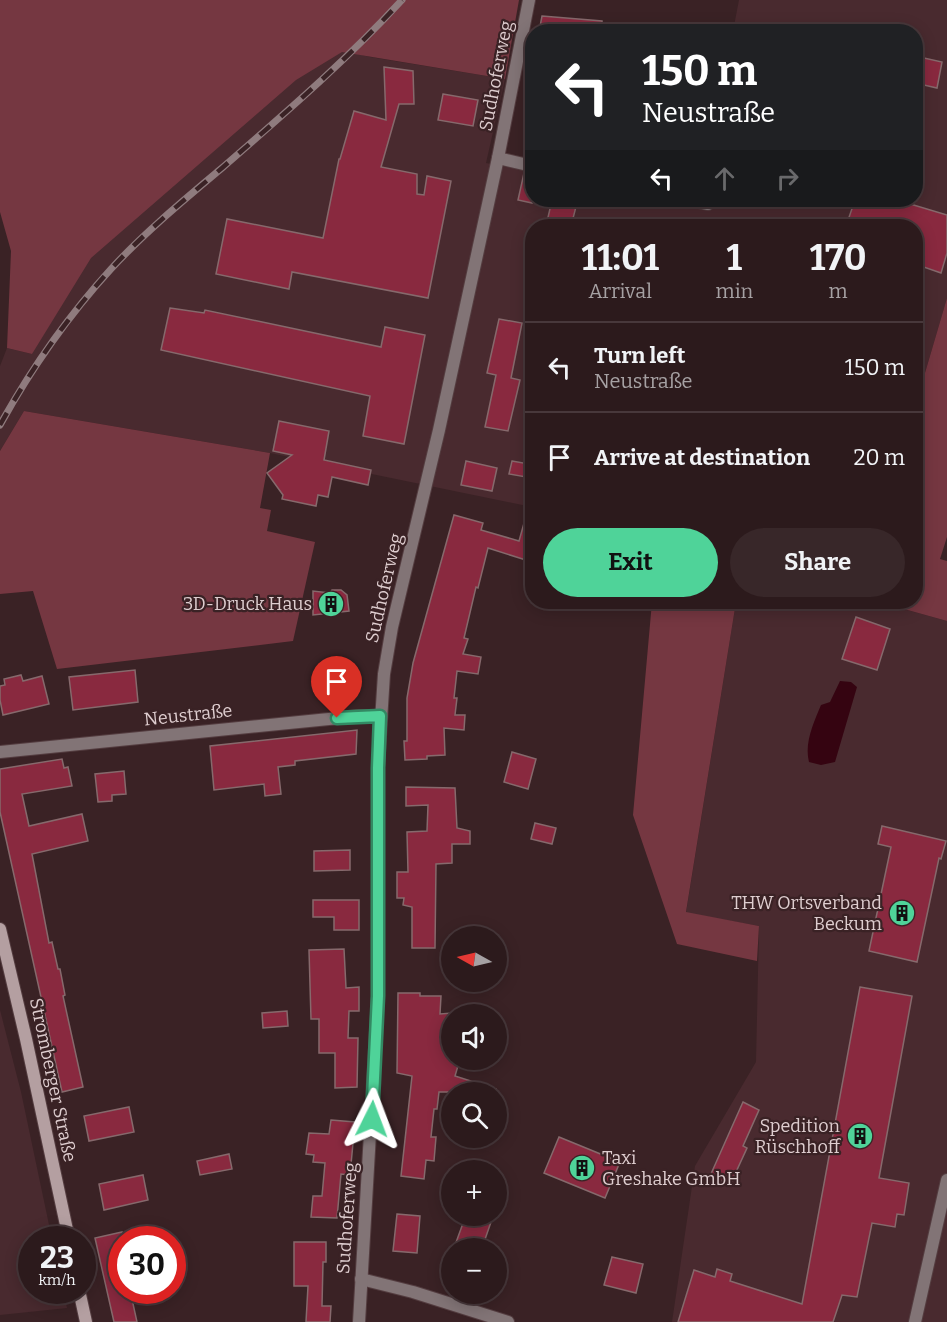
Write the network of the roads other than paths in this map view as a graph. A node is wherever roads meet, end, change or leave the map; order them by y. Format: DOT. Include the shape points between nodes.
graph roads {
  1 [pos="529,0"];
  2 [pos="498,158"];
  3 [pos="525,164"];
  4 [pos="380,716"];
  5 [pos="0,752"];
  6 [pos="0,929"];
  7 [pos="947,1180"];
  8 [pos="66,1226"];
  9 [pos="361,1279"];
  10 [pos="83,1304"];
  11 [pos="86,1322"];
  12 [pos="359,1322"];
  13 [pos="508,1322"];
  14 [pos="915,1322"];
  1 -- 2 [label="street, Sudhoferweg"];
  2 -- 3 [label="street, Sudhoferweg"];
  2 -- 4 [label="street, Sudhoferweg" via="392,627"];
  4 -- 5 [label="street, Neustraße"];
  4 -- 9 [label="street, Sudhoferweg" via="378,996"];
  6 -- 8 [label="main road, Stromberger Straße"];
  7 -- 14 [label="street"];
  9 -- 12 [label="street, Sudhoferweg"];
  9 -- 13 [label="street"];
  10 -- 11 [label="main road"];
}
